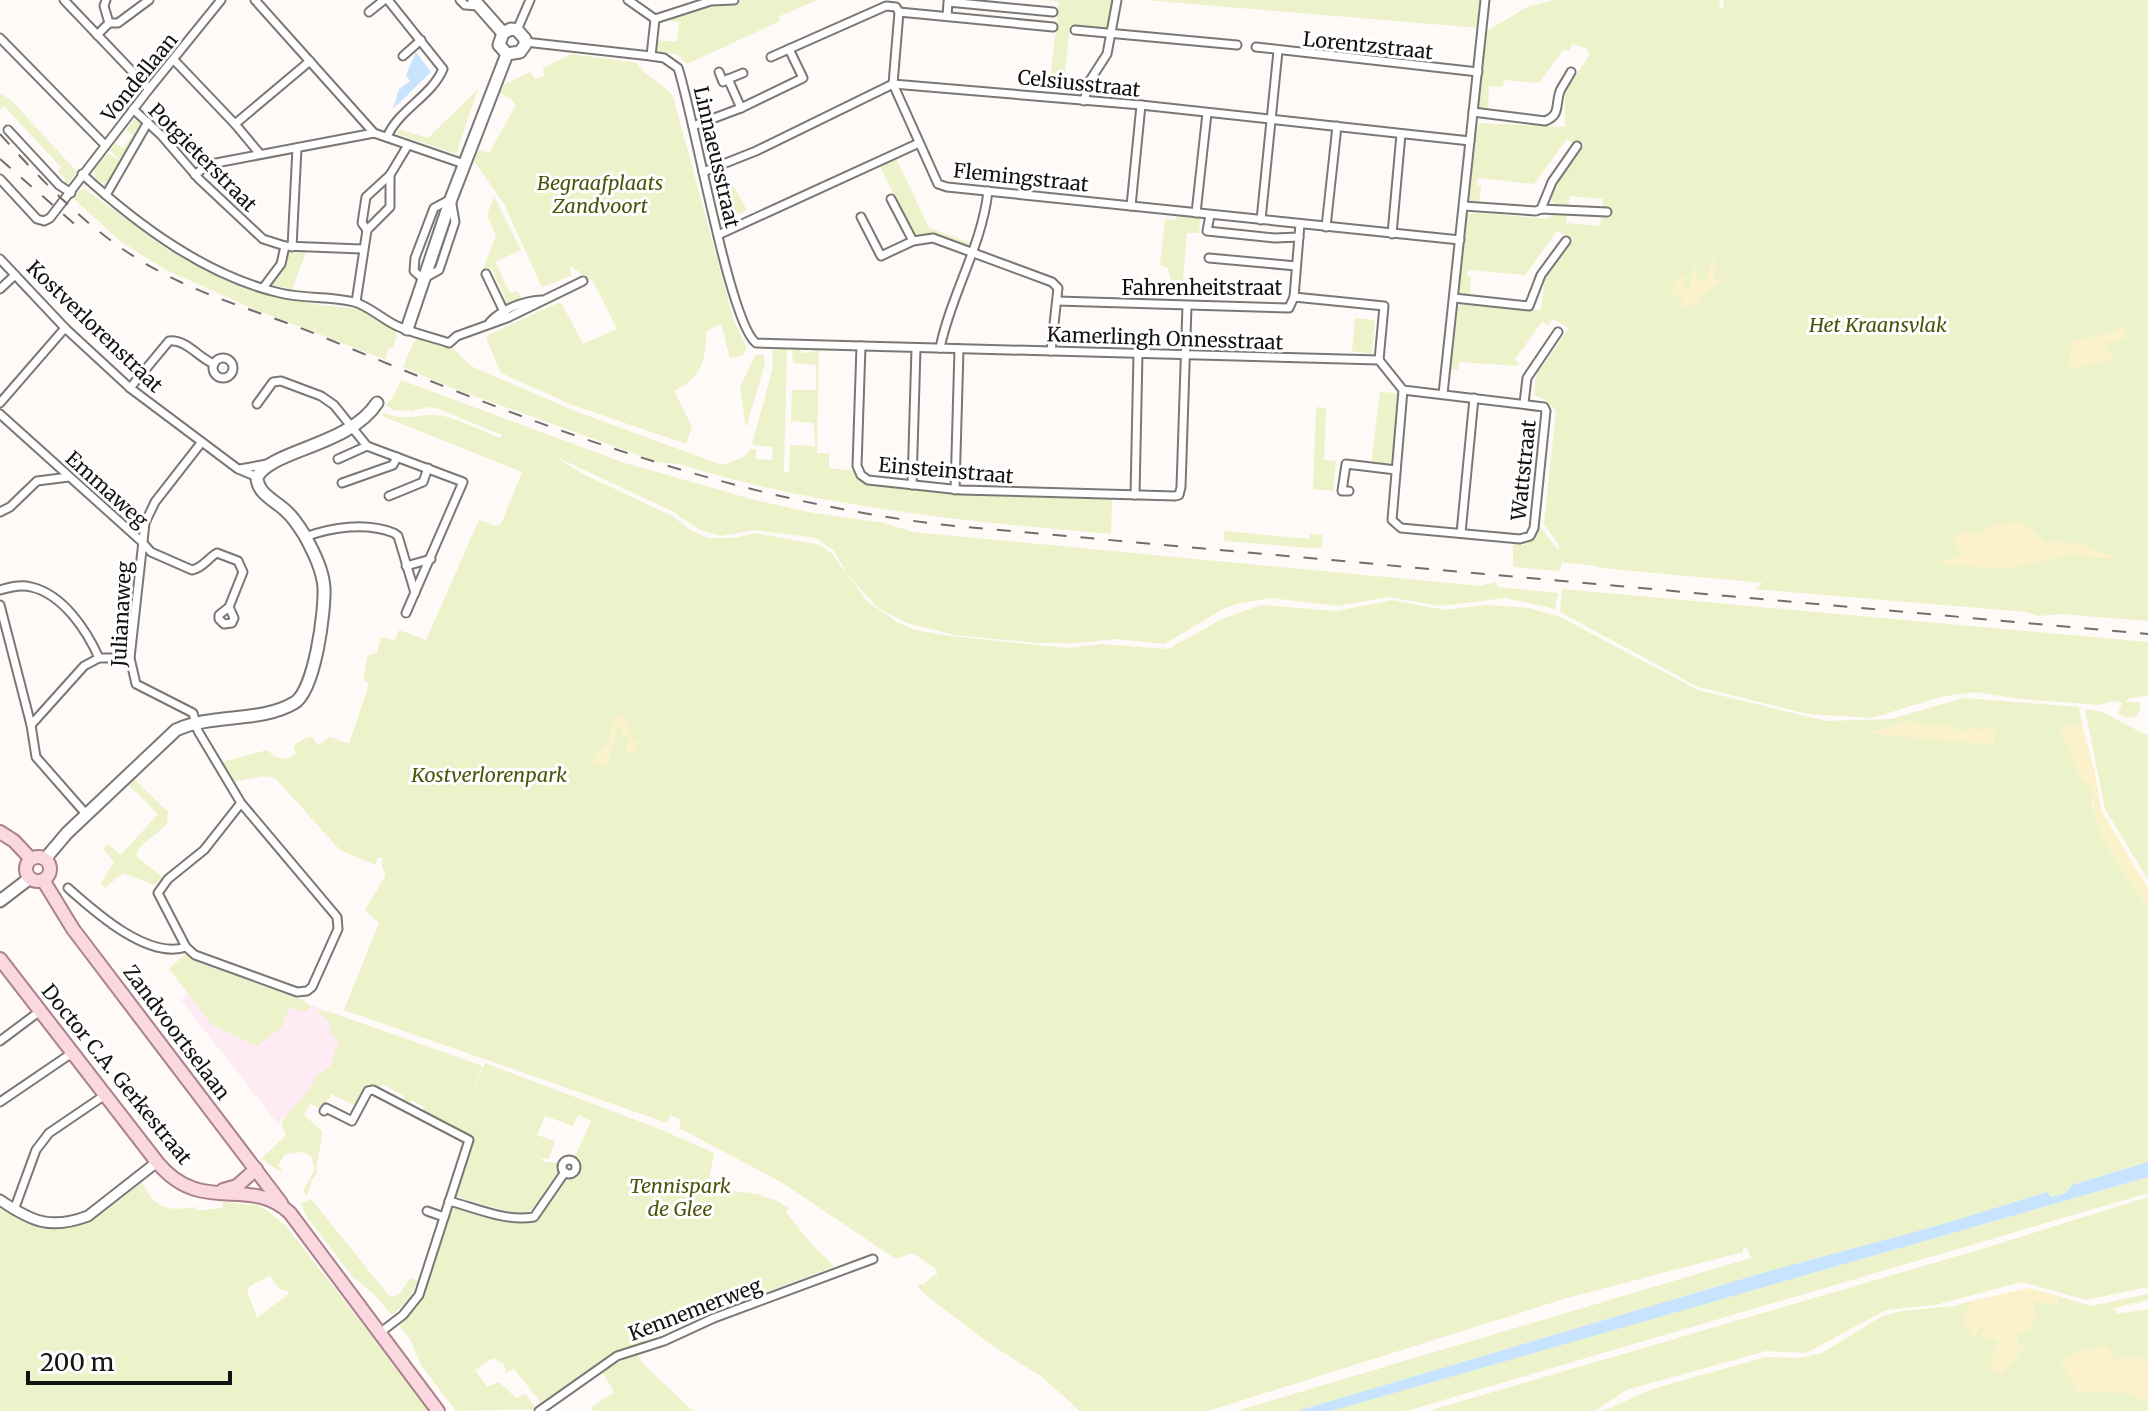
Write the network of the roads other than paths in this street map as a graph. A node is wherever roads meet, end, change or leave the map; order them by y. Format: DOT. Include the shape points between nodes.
graph roads {
  1 [pos="64,0"];
  2 [pos="106,0"];
  3 [pos="149,0"];
  4 [pos="221,0"];
  5 [pos="255,0"];
  6 [pos="386,0"];
  7 [pos="460,0"];
  8 [pos="530,0"];
  9 [pos="628,0"];
  10 [pos="734,0"];
  11 [pos="1117,0"];
  12 [pos="1485,0"];
  13 [pos="477,3"];
  14 [pos="1027,10"];
  15 [pos="369,12"];
  16 [pos="899,12"];
  17 [pos="1053,12"];
  18 [pos="283,14"];
  19 [pos="947,16"];
  20 [pos="655,19"];
  21 [pos="275,22"];
  22 [pos="109,23"];
  23 [pos="1026,24"];
  24 [pos="1053,27"];
  25 [pos="517,30"];
  26 [pos="1075,30"];
  27 [pos="503,33"];
  28 [pos="1110,34"];
  29 [pos="97,35"];
  30 [pos="0,38"];
  31 [pos="421,40"];
  32 [pos="525,42"];
  33 [pos="1237,45"];
  34 [pos="1256,47"];
  35 [pos="789,49"];
  36 [pos="1278,51"];
  37 [pos="507,54"];
  38 [pos="319,56"];
  39 [pos="403,56"];
  40 [pos="651,56"];
  41 [pos="771,57"];
  42 [pos="174,60"];
  43 [pos="310,62"];
  44 [pos="719,72"];
  45 [pos="1478,72"];
  46 [pos="1571,72"];
  47 [pos="743,73"];
  48 [pos="728,79"];
  49 [pos="893,84"];
  50 [pos="149,89"];
  51 [pos="1084,101"];
  52 [pos="1141,105"];
  53 [pos="741,108"];
  54 [pos="133,109"];
  55 [pos="1473,112"];
  56 [pos="1207,113"];
  57 [pos="1272,121"];
  58 [pos="148,122"];
  59 [pos="235,124"];
  60 [pos="693,126"];
  61 [pos="1337,126"];
  62 [pos="8,130"];
  63 [pos="374,133"];
  64 [pos="1401,134"];
  65 [pos="387,137"];
  66 [pos="1470,141"];
  67 [pos="919,143"];
  68 [pos="105,145"];
  69 [pos="408,145"];
  70 [pos="1577,146"];
  71 [pos="297,148"];
  72 [pos="260,154"];
  73 [pos="464,164"];
  74 [pos="703,172"];
  75 [pos="82,174"];
  76 [pos="195,175"];
  77 [pos="390,175"];
  78 [pos="0,179"];
  79 [pos="988,191"];
  80 [pos="71,193"];
  81 [pos="106,195"];
  82 [pos="891,199"];
  83 [pos="1131,206"];
  84 [pos="1464,206"];
  85 [pos="1541,209"];
  86 [pos="1607,212"];
  87 [pos="1196,213"];
  88 [pos="1210,215"];
  89 [pos="861,217"];
  90 [pos="1261,220"];
  91 [pos="1300,224"];
  92 [pos="1326,227"];
  93 [pos="367,230"];
  94 [pos="1392,234"];
  95 [pos="718,235"];
  96 [pos="1299,237"];
  97 [pos="1460,240"];
  98 [pos="913,241"];
  99 [pos="1566,241"];
  100 [pos="288,247"];
  101 [pos="362,249"];
  102 [pos="972,254"];
  103 [pos="1209,258"];
  104 [pos="0,259"];
  105 [pos="1296,266"];
  106 [pos="486,274"];
  107 [pos="15,275"];
  108 [pos="583,281"];
  109 [pos="263,288"];
  110 [pos="0,289"];
  111 [pos="1294,297"];
  112 [pos="1454,298"];
  113 [pos="1057,301"];
  114 [pos="356,302"];
  115 [pos="1187,306"];
  116 [pos="506,315"];
  117 [pos="65,328"];
  118 [pos="407,329"];
  119 [pos="1558,332"];
  120 [pos="769,344"];
  121 [pos="861,346"];
  122 [pos="916,348"];
  123 [pos="940,348"];
  124 [pos="959,349"];
  125 [pos="1051,351"];
  126 [pos="1138,354"];
  127 [pos="1184,355"];
  128 [pos="1379,360"];
  129 [pos="214,364"];
  130 [pos="130,388"];
  131 [pos="1403,390"];
  132 [pos="1443,394"];
  133 [pos="1474,398"];
  134 [pos="0,403"];
  135 [pos="377,403"];
  136 [pos="1524,403"];
  137 [pos="257,404"];
  138 [pos="0,414"];
  139 [pos="353,428"];
  140 [pos="201,443"];
  141 [pos="367,446"];
  142 [pos="397,457"];
  143 [pos="338,459"];
  144 [pos="268,464"];
  145 [pos="428,468"];
  146 [pos="238,469"];
  147 [pos="1396,470"];
  148 [pos="69,477"];
  149 [pos="257,477"];
  150 [pos="342,483"];
  151 [pos="912,485"];
  152 [pos="955,490"];
  153 [pos="1349,491"];
  154 [pos="1135,495"];
  155 [pos="389,496"];
  156 [pos="0,512"];
  157 [pos="1461,533"];
  158 [pos="305,537"];
  159 [pos="141,541"];
  160 [pos="431,559"];
  161 [pos="406,566"];
  162 [pos="0,590"];
  163 [pos="415,593"];
  164 [pos="0,605"];
  165 [pos="229,607"];
  166 [pos="406,613"];
  167 [pos="99,658"];
  168 [pos="130,658"];
  169 [pos="197,722"];
  170 [pos="31,725"];
  171 [pos="241,803"];
  172 [pos="86,814"];
  173 [pos="0,832"];
  174 [pos="31,859"];
  175 [pos="45,859"];
  176 [pos="33,877"];
  177 [pos="68,888"];
  178 [pos="0,895"];
  179 [pos="0,901"];
  180 [pos="186,947"];
  181 [pos="2,968"];
  182 [pos="40,1011"];
  183 [pos="0,1041"];
  184 [pos="72,1053"];
  185 [pos="105,1095"];
  186 [pos="0,1102"];
  187 [pos="324,1111"];
  188 [pos="157,1162"];
  189 [pos="256,1169"];
  190 [pos="565,1172"];
  191 [pos="208,1193"];
  192 [pos="0,1200"];
  193 [pos="449,1201"];
  194 [pos="283,1206"];
  195 [pos="14,1210"];
  196 [pos="427,1211"];
  197 [pos="444,1217"];
  198 [pos="873,1259"];
  199 [pos="383,1330"];
  200 [pos="438,1411"];
  201 [pos="446,1411"];
  202 [pos="539,1411"];
  1 -- 29 [label="street"];
  2 -- 22 [label="street"];
  3 -- 22 [label="street" via="118,23"];
  4 -- 42 [label="street, Vondellaan"];
  5 -- 21 [label="street"];
  6 -- 15 [label="street"];
  6 -- 31 [label="street"];
  7 -- 13 [label="street" via="465,5"];
  8 -- 25 [label="street"];
  9 -- 20 [label="street"];
  10 -- 20 [label="street" via="711,1"];
  11 -- 28 [label="street"];
  12 -- 45 [label="street"];
  13 -- 27 [label="main road"];
  14 -- 17 [label="street"];
  14 -- 19 [label="street" via="948,2"];
  14 -- 23 [label="street"];
  16 -- 19 [label="street"];
  16 -- 35 [label="street" via="886,6"];
  16 -- 49 [label="street"];
  18 -- 21 [label="street"];
  19 -- 23 [label="street"];
  20 -- 40 [label="street"];
  21 -- 43 [label="street"];
  22 -- 29 [label="street"];
  23 -- 24 [label="street"];
  25 -- 27 [label="main road"];
  25 -- 32 [label="main road"];
  26 -- 28 [label="street"];
  27 -- 37 [label="main road" via="499,45"];
  28 -- 33 [label="street"];
  28 -- 51 [label="street" via="1107,54"];
  29 -- 50 [label="street"];
  30 -- 68 [label="street"];
  31 -- 39 [label="street"];
  31 -- 65 [label="street" via="443,69"];
  32 -- 37 [label="main road" via="520,52"];
  32 -- 40 [label="street, Linnaeusstraat"];
  34 -- 36 [label="street, Lorentzstraat"];
  35 -- 41 [label="street"];
  35 -- 53 [label="street" via="803,78"];
  36 -- 45 [label="street, Lorentzstraat"];
  36 -- 57 [label="street"];
  37 -- 73 [label="main road"];
  38 -- 43 [label="street"];
  40 -- 60 [label="street, Linnaeusstraat" via="678,68"];
  42 -- 50 [label="street, Vondellaan"];
  42 -- 59 [label="street"];
  43 -- 59 [label="street"];
  43 -- 63 [label="street"];
  44 -- 48 [label="street" via="723,82"];
  45 -- 55 [label="street"];
  46 -- 55 [label="street" via="1551,119"];
  47 -- 48 [label="street"];
  48 -- 53 [label="street"];
  49 -- 51 [label="street, Celsiusstraat"];
  49 -- 67 [label="street, Flemingstraat"];
  49 -- 74 [label="street"];
  50 -- 54 [label="street, Vondellaan"];
  51 -- 52 [label="street, Celsiusstraat"];
  52 -- 56 [label="street, Celsiusstraat"];
  52 -- 83 [label="street"];
  53 -- 60 [label="street"];
  54 -- 58 [label="street, Potgieterstraat"];
  54 -- 68 [label="street, Vondellaan"];
  55 -- 66 [label="street"];
  56 -- 57 [label="street, Celsiusstraat"];
  56 -- 87 [label="street"];
  57 -- 61 [label="street, Celsiusstraat"];
  57 -- 90 [label="street"];
  58 -- 76 [label="street, Potgieterstraat"];
  58 -- 81 [label="street"];
  59 -- 72 [label="street"];
  60 -- 74 [label="street, Linnaeusstraat"];
  61 -- 64 [label="street, Celsiusstraat"];
  61 -- 92 [label="street"];
  62 -- 80 [label="street"];
  63 -- 65 [label="street"];
  63 -- 71 [label="street"];
  64 -- 66 [label="street, Celsiusstraat"];
  64 -- 94 [label="street"];
  65 -- 69 [label="street"];
  66 -- 84 [label="street"];
  67 -- 79 [label="street, Flemingstraat" via="938,184"];
  67 -- 95 [label="street"];
  68 -- 75 [label="street, Vondellaan"];
  69 -- 73 [label="street"];
  69 -- 77 [label="street"];
  70 -- 85 [label="street"];
  71 -- 72 [label="street"];
  71 -- 100 [label="street"];
  72 -- 76 [label="street" via="208,164"];
  73 -- 118 [label="main road"];
  74 -- 95 [label="street, Linnaeusstraat"];
  75 -- 80 [label="street, Vondellaan"];
  75 -- 81 [label="street"];
  76 -- 100 [label="street, Potgieterstraat" via="263,239"];
  77 -- 93 [label="street" via="390,207"];
  77 -- 93 [label="street" via="365,199 362,223"];
  78 -- 80 [label="street, Vondellaan" via="22,206 44,221"];
  79 -- 83 [label="street, Flemingstraat"];
  79 -- 102 [label="street"];
  81 -- 109 [label="street" via="204,263"];
  82 -- 98 [label="street"];
  83 -- 87 [label="street, Flemingstraat"];
  84 -- 85 [label="street"];
  84 -- 97 [label="street"];
  85 -- 86 [label="street"];
  87 -- 88 [label="street, Flemingstraat"];
  88 -- 90 [label="street, Flemingstraat"];
  88 -- 96 [label="street" via="1207,231"];
  89 -- 98 [label="street" via="881,256"];
  90 -- 91 [label="street, Flemingstraat"];
  91 -- 92 [label="street, Flemingstraat"];
  91 -- 96 [label="street"];
  92 -- 94 [label="street, Flemingstraat"];
  93 -- 101 [label="street"];
  94 -- 97 [label="street, Flemingstraat"];
  95 -- 120 [label="street, Linnaeusstraat" via="747,334 756,343"];
  96 -- 105 [label="street"];
  97 -- 112 [label="street"];
  98 -- 102 [label="street" via="933,238"];
  99 -- 112 [label="street" via="1541,275 1529,306"];
  100 -- 101 [label="street"];
  100 -- 109 [label="street"];
  101 -- 114 [label="street"];
  102 -- 113 [label="street" via="1052,282 1058,288"];
  102 -- 123 [label="street"];
  103 -- 105 [label="street"];
  104 -- 107 [label="street, Kostverlorenstraat"];
  105 -- 111 [label="street"];
  106 -- 116 [label="street"];
  107 -- 110 [label="street"];
  107 -- 117 [label="street, Kostverlorenstraat"];
  108 -- 116 [label="street"];
  109 -- 114 [label="street"];
  111 -- 115 [label="street, Fahrenheitstraat" via="1289,308"];
  111 -- 128 [label="street, Fahrenheitstraat" via="1384,306"];
  112 -- 132 [label="street"];
  113 -- 115 [label="street, Fahrenheitstraat"];
  113 -- 125 [label="street"];
  114 -- 118 [label="street"];
  115 -- 127 [label="street"];
  116 -- 118 [label="street" via="449,343"];
  117 -- 130 [label="street, Kostverlorenstraat"];
  117 -- 134 [label="street"];
  119 -- 136 [label="street" via="1527,378"];
  120 -- 121 [label="street, Kamerlingh Onnesstraat"];
  121 -- 122 [label="street, Kamerlingh Onnesstraat"];
  121 -- 151 [label="street, Einsteinstraat" via="858,470 868,480"];
  122 -- 123 [label="street, Kamerlingh Onnesstraat"];
  122 -- 151 [label="street"];
  123 -- 124 [label="street, Kamerlingh Onnesstraat"];
  124 -- 125 [label="street, Kamerlingh Onnesstraat"];
  124 -- 152 [label="street"];
  125 -- 126 [label="street, Kamerlingh Onnesstraat"];
  126 -- 127 [label="street, Kamerlingh Onnesstraat"];
  126 -- 154 [label="street"];
  127 -- 128 [label="street, Kamerlingh Onnesstraat"];
  127 -- 154 [label="street, Einsteinstraat" via="1180,493"];
  128 -- 131 [label="street"];
  129 -- 130 [label="street" via="182,342 169,341"];
  130 -- 140 [label="street, Kostverlorenstraat"];
  131 -- 132 [label="street"];
  131 -- 147 [label="street"];
  132 -- 133 [label="street"];
  133 -- 136 [label="street"];
  133 -- 157 [label="street"];
  135 -- 139 [label="main road"];
  136 -- 157 [label="street, Wattstraat" via="1546,411 1534,528 1520,539"];
  137 -- 139 [label="street" via="273,382 281,381 321,396"];
  138 -- 148 [label="street, Emmaweg"];
  139 -- 141 [label="street"];
  139 -- 144 [label="main road"];
  140 -- 146 [label="street, Kostverlorenstraat"];
  140 -- 159 [label="street, Julianaweg" via="155,502"];
  141 -- 142 [label="street"];
  141 -- 143 [label="street"];
  142 -- 145 [label="street"];
  142 -- 150 [label="street" via="393,465"];
  144 -- 146 [label="street"];
  144 -- 149 [label="main road"];
  145 -- 155 [label="street" via="423,482"];
  145 -- 160 [label="street" via="463,482"];
  146 -- 149 [label="street, Kostverlorenstraat"];
  147 -- 153 [label="street" via="1346,464 1342,491"];
  147 -- 157 [label="street" via="1392,520 1401,528"];
  148 -- 156 [label="street" via="37,481"];
  148 -- 159 [label="street, Emmaweg"];
  149 -- 158 [label="main road, Kostverlorenstraat" via="260,489 290,513"];
  151 -- 152 [label="street, Einsteinstraat"];
  152 -- 154 [label="street, Einsteinstraat"];
  158 -- 161 [label="street" via="346,526 388,531 398,536"];
  158 -- 169 [label="main road, Kostverlorenstraat" via="324,586 314,659 300,700 282,709"];
  159 -- 165 [label="street, Emmaweg" via="151,552 192,570 217,553 238,561 243,572"];
  159 -- 168 [label="street, Julianaweg"];
  160 -- 161 [label="street"];
  160 -- 163 [label="street"];
  161 -- 163 [label="street"];
  162 -- 167 [label="street" via="20,585 47,593 86,632"];
  163 -- 166 [label="street"];
  164 -- 170 [label="street"];
  167 -- 168 [label="street"];
  167 -- 170 [label="street" via="84,666"];
  168 -- 169 [label="street, Julianaweg" via="136,684 193,713"];
  169 -- 171 [label="street"];
  169 -- 172 [label="main road, Kostverlorenstraat" via="167,737"];
  170 -- 172 [label="street" via="38,761"];
  171 -- 180 [label="street" via="204,850 158,893"];
  171 -- 180 [label="street" via="337,917 338,929 307,991 203,959"];
  172 -- 175 [label="main road, Kostverlorenstraat"];
  173 -- 174 [label="main road"];
  174 -- 175 [label="main road"];
  174 -- 176 [label="main road" via="26,867"];
  175 -- 176 [label="main road" via="50,870"];
  176 -- 178 [label="main road"];
  176 -- 179 [label="main road"];
  176 -- 189 [label="main road, Zandvoortselaan"];
  177 -- 180 [label="street" via="130,936 173,951"];
  181 -- 182 [label="main road, Doctor C.A. Gerkestraat"];
  182 -- 183 [label="street"];
  182 -- 184 [label="main road, Doctor C.A. Gerkestraat"];
  184 -- 185 [label="main road, Doctor C.A. Gerkestraat"];
  184 -- 186 [label="street"];
  185 -- 188 [label="main road, Doctor C.A. Gerkestraat"];
  185 -- 195 [label="street" via="41,1143"];
  187 -- 193 [label="street" via="352,1121 373,1090 469,1140"];
  188 -- 191 [label="main road, Doctor C.A. Gerkestraat" via="186,1187"];
  188 -- 195 [label="street" via="75,1221 47,1223"];
  189 -- 191 [label="main road" via="237,1186"];
  189 -- 194 [label="main road, Zandvoortselaan"];
  190 -- 193 [label="street" via="534,1217 506,1217"];
  191 -- 194 [label="main road, Doctor C.A. Gerkestraat" via="258,1196"];
  192 -- 195 [label="street"];
  193 -- 197 [label="street"];
  194 -- 199 [label="main road" via="342,1280 363,1297"];
  196 -- 197 [label="street"];
  197 -- 199 [label="street" via="419,1295"];
  198 -- 202 [label="street, Kennemerweg" via="617,1356"];
  199 -- 200 [label="main road"];
  199 -- 201 [label="main road"];
}
